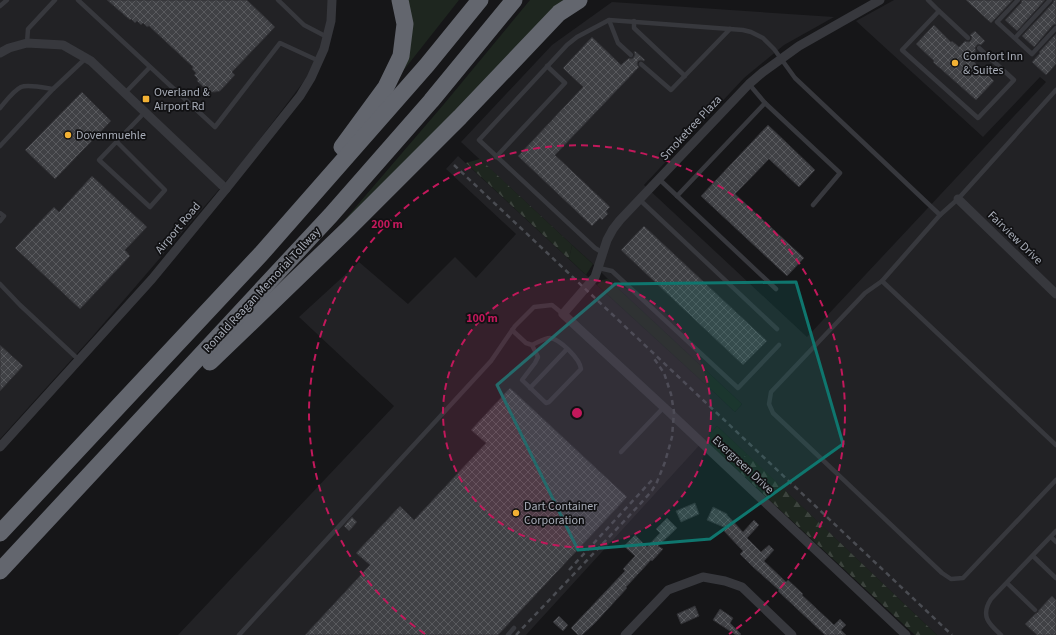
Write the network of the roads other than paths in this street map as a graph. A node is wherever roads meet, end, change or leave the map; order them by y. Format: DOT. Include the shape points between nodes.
graph roads {
  1 [pos="6,0"];
  2 [pos="55,0"];
  3 [pos="78,0"];
  4 [pos="278,0"];
  5 [pos="332,0"];
  6 [pos="400,0"];
  7 [pos="480,0"];
  8 [pos="514,0"];
  9 [pos="579,0"];
  10 [pos="880,0"];
  11 [pos="928,0"];
  12 [pos="1018,0"];
  13 [pos="1050,0"];
  14 [pos="0,6"];
  15 [pos="938,11"];
  16 [pos="609,20"];
  17 [pos="634,21"];
  18 [pos="1056,28"];
  19 [pos="730,29"];
  20 [pos="327,37"];
  21 [pos="968,38"];
  22 [pos="1015,38"];
  23 [pos="27,42"];
  24 [pos="979,48"];
  25 [pos="0,53"];
  26 [pos="632,55"];
  27 [pos="86,58"];
  28 [pos="780,59"];
  29 [pos="319,61"];
  30 [pos="641,64"];
  31 [pos="547,66"];
  32 [pos="150,67"];
  33 [pos="685,76"];
  34 [pos="749,84"];
  35 [pos="53,89"];
  36 [pos="1056,90"];
  37 [pos="125,93"];
  38 [pos="765,103"];
  39 [pos="0,108"];
  40 [pos="146,112"];
  41 [pos="117,142"];
  42 [pos="0,146"];
  43 [pos="496,157"];
  44 [pos="659,179"];
  45 [pos="226,189"];
  46 [pos="678,196"];
  47 [pos="958,199"];
  48 [pos="640,200"];
  49 [pos="813,205"];
  50 [pos="298,212"];
  51 [pos="0,213"];
  52 [pos="940,215"];
  53 [pos="0,220"];
  54 [pos="603,253"];
  55 [pos="599,268"];
  56 [pos="882,281"];
  57 [pos="0,284"];
  58 [pos="776,289"];
  59 [pos="1056,294"];
  60 [pos="563,314"];
  61 [pos="777,329"];
  62 [pos="512,330"];
  63 [pos="532,345"];
  64 [pos="779,345"];
  65 [pos="567,349"];
  66 [pos="79,360"];
  67 [pos="530,388"];
  68 [pos="167,392"];
  69 [pos="664,407"];
  70 [pos="1056,445"];
  71 [pos="0,447"];
  72 [pos="621,452"];
  73 [pos="1056,480"];
  74 [pos="1056,531"];
  75 [pos="0,533"];
  76 [pos="1051,536"];
  77 [pos="1056,542"];
  78 [pos="1032,556"];
  79 [pos="0,571"];
  80 [pos="1056,578"];
  81 [pos="1007,583"];
  82 [pos="1035,610"];
  83 [pos="514,628"];
  84 [pos="239,635"];
  85 [pos="508,635"];
  86 [pos="626,635"];
  87 [pos="792,635"];
  88 [pos="906,635"];
  89 [pos="1001,635"];
  1 -- 14 [label="lane"];
  2 -- 23 [label="lane" via="28,29"];
  3 -- 32 [label="lane"];
  4 -- 20 [label="lane" via="304,26"];
  5 -- 20 [label="street, Airport Road"];
  6 -- 50 [label="highway" via="405,24 401,56 392,75"];
  7 -- 50 [label="highway" via="427,65"];
  8 -- 68 [label="highway, Ronald Reagan Memorial Tollway" via="331,215"];
  9 -- 68 [label="highway" via="559,13 349,228 209,363"];
  10 -- 28 [label="street, Smoketree Plaza"];
  11 -- 15 [label="lane"];
  12 -- 22 [label="lane" via="998,22"];
  13 -- 22 [label="lane"];
  15 -- 21 [label="lane"];
  15 -- 24 [label="lane" via="902,50 978,118 1014,80"];
  16 -- 17 [label="lane"];
  16 -- 26 [label="lane" via="618,43"];
  16 -- 31 [label="lane" via="577,36"];
  17 -- 19 [label="lane"];
  17 -- 33 [label="lane" via="634,28"];
  18 -- 22 [label="lane" via="1032,54"];
  19 -- 28 [label="lane" via="743,30 763,38"];
  19 -- 33 [label="lane"];
  20 -- 29 [label="street, Airport Road"];
  23 -- 25 [label="street"];
  23 -- 27 [label="street" via="63,45"];
  27 -- 35 [label="lane"];
  27 -- 37 [label="street"];
  28 -- 34 [label="street, Smoketree Plaza"];
  28 -- 52 [label="lane" via="795,78"];
  29 -- 32 [label="lane" via="280,43 215,127"];
  29 -- 45 [label="street, Airport Road" via="300,96"];
  30 -- 33 [label="lane" via="671,90"];
  31 -- 43 [label="lane" via="479,140"];
  31 -- 43 [label="lane" via="565,83"];
  32 -- 37 [label="lane"];
  34 -- 38 [label="lane"];
  34 -- 44 [label="street, Smoketree Plaza"];
  35 -- 39 [label="lane" via="40,86 22,87"];
  35 -- 42 [label="lane"];
  36 -- 47 [label="lane"];
  37 -- 40 [label="street"];
  38 -- 46 [label="lane"];
  38 -- 49 [label="lane" via="840,173"];
  40 -- 41 [label="lane"];
  40 -- 45 [label="street"];
  41 -- 41 [label="lane" via="99,160 150,208 166,190"];
  43 -- 54 [label="lane" via="594,248"];
  44 -- 46 [label="lane"];
  44 -- 48 [label="street, Smoketree Plaza"];
  45 -- 66 [label="street, Airport Road" via="152,279"];
  46 -- 58 [label="lane"];
  47 -- 52 [label="lane"];
  47 -- 59 [label="street, Fairview Drive"];
  48 -- 54 [label="street, Smoketree Plaza" via="613,229"];
  48 -- 61 [label="lane"];
  50 -- 75 [label="highway"];
  51 -- 53 [label="lane" via="4,216"];
  52 -- 56 [label="lane"];
  54 -- 55 [label="street, Smoketree Plaza"];
  55 -- 60 [label="street, Smoketree Plaza" via="595,277"];
  55 -- 64 [label="lane" via="612,271 738,388"];
  56 -- 70 [label="lane"];
  56 -- 73 [label="lane" via="864,293 771,392 768,404 773,413 951,579 963,578"];
  57 -- 66 [label="lane"];
  60 -- 62 [label="lane" via="552,305 534,307"];
  60 -- 69 [label="street, Evergreen Drive"];
  62 -- 63 [label="lane"];
  62 -- 84 [label="lane" via="491,361"];
  63 -- 65 [label="lane" via="552,338"];
  63 -- 67 [label="lane" via="538,357 522,380"];
  65 -- 67 [label="lane"];
  65 -- 67 [label="lane" via="581,364 582,369 549,402 546,403"];
  66 -- 71 [label="street, Airport Road"];
  68 -- 79 [label="highway, Ronald Reagan Memorial Tollway"];
  69 -- 72 [label="lane"];
  69 -- 88 [label="street, Evergreen Drive"];
  74 -- 76 [label="lane"];
  76 -- 77 [label="lane"];
  76 -- 78 [label="lane"];
  78 -- 80 [label="lane"];
  78 -- 81 [label="lane"];
  81 -- 82 [label="lane"];
  81 -- 89 [label="lane" via="986,608 989,624"];
  83 -- 85 [label="lane"];
  86 -- 87 [label="street" via="668,590 703,577 742,587"];
}
